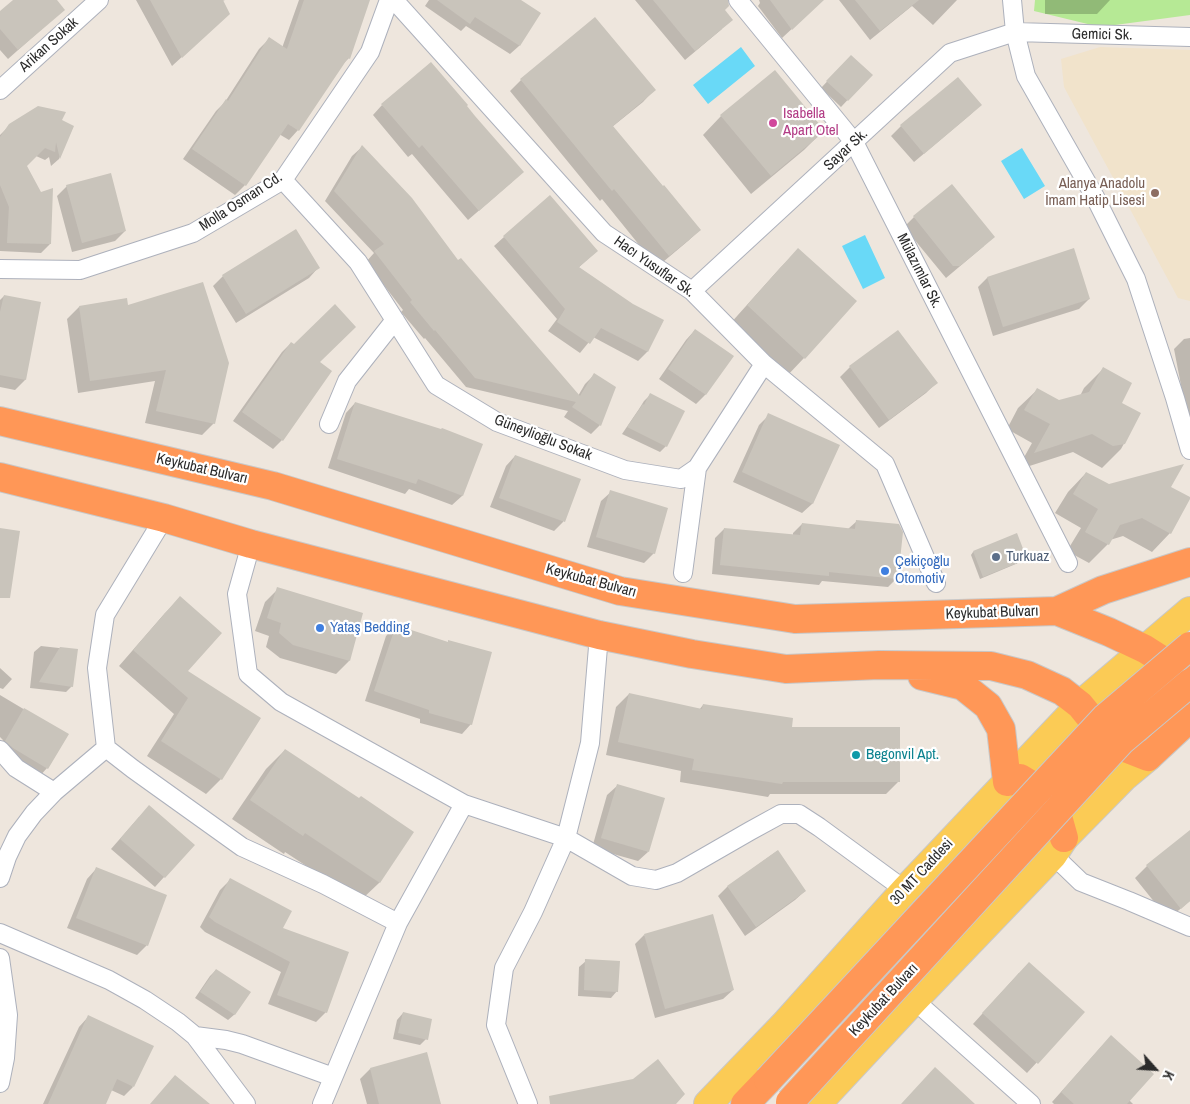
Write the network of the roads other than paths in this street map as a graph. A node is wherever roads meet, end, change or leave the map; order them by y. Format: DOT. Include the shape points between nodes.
graph roads {
  1 [pos="99,0"];
  2 [pos="389,0"];
  3 [pos="394,0"];
  4 [pos="738,0"];
  5 [pos="1012,0"];
  6 [pos="1015,32"];
  7 [pos="1190,37"];
  8 [pos="0,90"];
  9 [pos="854,142"];
  10 [pos="283,180"];
  11 [pos="0,269"];
  12 [pos="692,291"];
  13 [pos="395,320"];
  14 [pos="764,364"];
  15 [pos="0,421"];
  16 [pos="329,424"];
  17 [pos="1190,450"];
  18 [pos="697,468"];
  19 [pos="0,477"];
  20 [pos="164,518"];
  21 [pos="251,544"];
  22 [pos="1190,562"];
  23 [pos="1068,563"];
  24 [pos="684,573"];
  25 [pos="936,583"];
  26 [pos="1057,611"];
  27 [pos="1190,611"];
  28 [pos="599,635"];
  29 [pos="1190,646"];
  30 [pos="1145,649"];
  31 [pos="879,665"];
  32 [pos="1190,683"];
  33 [pos="1190,690"];
  34 [pos="1080,705"];
  35 [pos="1190,718"];
  36 [pos="106,748"];
  37 [pos="0,750"];
  38 [pos="1148,757"];
  39 [pos="1007,782"];
  40 [pos="54,792"];
  41 [pos="464,804"];
  42 [pos="566,838"];
  43 [pos="1059,847"];
  44 [pos="0,878"];
  45 [pos="905,890"];
  46 [pos="398,923"];
  47 [pos="1190,927"];
  48 [pos="0,933"];
  49 [pos="0,958"];
  50 [pos="914,1000"];
  51 [pos="195,1036"];
  52 [pos="333,1077"];
  53 [pos="0,1083"];
  54 [pos="789,1103"];
  55 [pos="246,1104"];
  56 [pos="322,1104"];
  57 [pos="528,1104"];
  58 [pos="708,1104"];
  59 [pos="745,1104"];
  60 [pos="818,1104"];
  61 [pos="1030,1104"];
  1 -- 8 [label="street, Arikan Sokak"];
  2 -- 10 [label="street, Molla Osman Cd." via="370,52"];
  3 -- 12 [label="street, Hacı Yusuflar Sk." via="604,233"];
  4 -- 9 [label="street, Mülazımlar Sk."];
  5 -- 6 [label="street"];
  6 -- 7 [label="street, Gemici Sk."];
  6 -- 9 [label="street, Sayar Sk." via="950,53"];
  6 -- 17 [label="street" via="1026,76 1095,197 1136,279"];
  9 -- 12 [label="street, Sayar Sk."];
  9 -- 23 [label="street, Mülazımlar Sk."];
  10 -- 11 [label="street, Molla Osman Cd." via="193,233 80,270"];
  10 -- 13 [label="street, Güneylioğlu Sokak" via="358,262"];
  12 -- 14 [label="street, Hacı Yusuflar Sk."];
  13 -- 16 [label="street" via="347,381"];
  13 -- 18 [label="street, Güneylioğlu Sokak" via="436,385 497,422 625,470 681,479"];
  14 -- 18 [label="street"];
  14 -- 25 [label="street, Hacı Yusuflar Sk." via="884,464"];
  15 -- 26 [label="highway, Keykubat Bulvarı" via="273,486 620,591 795,619"];
  18 -- 24 [label="street"];
  19 -- 20 [label="highway"];
  20 -- 21 [label="highway"];
  20 -- 36 [label="street" via="105,615 98,668"];
  21 -- 28 [label="highway"];
  21 -- 41 [label="street" via="237,594 248,674 281,702"];
  22 -- 26 [label="highway, Keykubat Bulvarı" via="1103,590"];
  26 -- 30 [label="highway"];
  27 -- 30 [label="main road, 30 MT Caddesi"];
  28 -- 31 [label="highway" via="786,669"];
  28 -- 42 [label="street" via="590,743"];
  29 -- 59 [label="highway, Keykubat Bulvarı, bridge" via="1104,718"];
  30 -- 33 [label="highway" via="1181,672"];
  30 -- 34 [label="main road, 30 MT Caddesi"];
  31 -- 34 [label="highway" via="991,666 1027,675 1062,691"];
  31 -- 39 [label="highway" via="963,686 988,706 1001,729"];
  32 -- 54 [label="highway, Keykubat Bulvarı, bridge" via="1121,742"];
  34 -- 38 [label="highway" via="1102,732 1125,748"];
  34 -- 39 [label="main road, 30 MT Caddesi"];
  35 -- 38 [label="highway"];
  36 -- 40 [label="street"];
  36 -- 46 [label="street" via="242,847"];
  37 -- 40 [label="street" via="16,768"];
  38 -- 43 [label="main road" via="1124,777"];
  39 -- 43 [label="highway" via="1020,778 1046,794 1059,820"];
  39 -- 45 [label="main road, 30 MT Caddesi"];
  40 -- 44 [label="street" via="18,836"];
  41 -- 42 [label="street"];
  41 -- 46 [label="street"];
  42 -- 45 [label="street" via="632,876 656,880 677,873 781,814 799,814"];
  42 -- 57 [label="street" via="504,968 496,1025"];
  43 -- 47 [label="street" via="1081,882"];
  43 -- 50 [label="main road"];
  45 -- 58 [label="main road, 30 MT Caddesi"];
  46 -- 52 [label="street"];
  48 -- 51 [label="street" via="109,980 145,1000"];
  49 -- 53 [label="street" via="8,1015"];
  50 -- 60 [label="main road"];
  50 -- 61 [label="street"];
  51 -- 52 [label="street" via="242,1044"];
  51 -- 55 [label="street"];
  52 -- 56 [label="street"];
}
